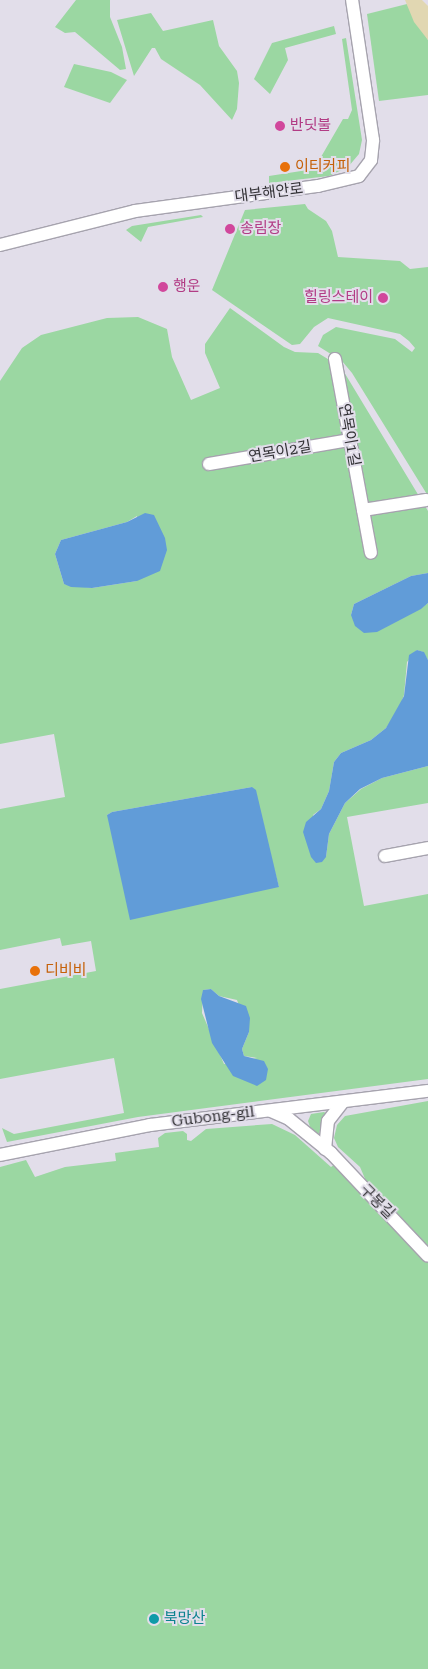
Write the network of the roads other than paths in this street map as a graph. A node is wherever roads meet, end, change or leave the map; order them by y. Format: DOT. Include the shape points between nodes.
graph roads {
  1 [pos="352,0"];
  2 [pos="0,245"];
  3 [pos="335,359"];
  4 [pos="350,440"];
  5 [pos="209,464"];
  6 [pos="426,500"];
  7 [pos="363,510"];
  8 [pos="371,553"];
  9 [pos="428,848"];
  10 [pos="385,856"];
  11 [pos="428,1091"];
  12 [pos="343,1102"];
  13 [pos="268,1110"];
  14 [pos="325,1149"];
  15 [pos="0,1155"];
  16 [pos="428,1256"];
  1 -- 2 [label="street, 대부해안로" via="373,140 371,160 359,176 325,185 135,211"];
  3 -- 4 [label="street, 연목이1길"];
  4 -- 5 [label="street, 연목이2길"];
  4 -- 7 [label="street, 연목이1길"];
  6 -- 7 [label="street"];
  7 -- 8 [label="street, 연목이1길"];
  9 -- 10 [label="street"];
  11 -- 12 [label="street, Gubong-gil"];
  12 -- 13 [label="street, Gubong-gil"];
  12 -- 14 [label="street" via="328,1121"];
  13 -- 14 [label="street, 구봉길" via="289,1119"];
  13 -- 15 [label="street, Gubong-gil" via="150,1125"];
  14 -- 16 [label="street, 구봉길"];
}
